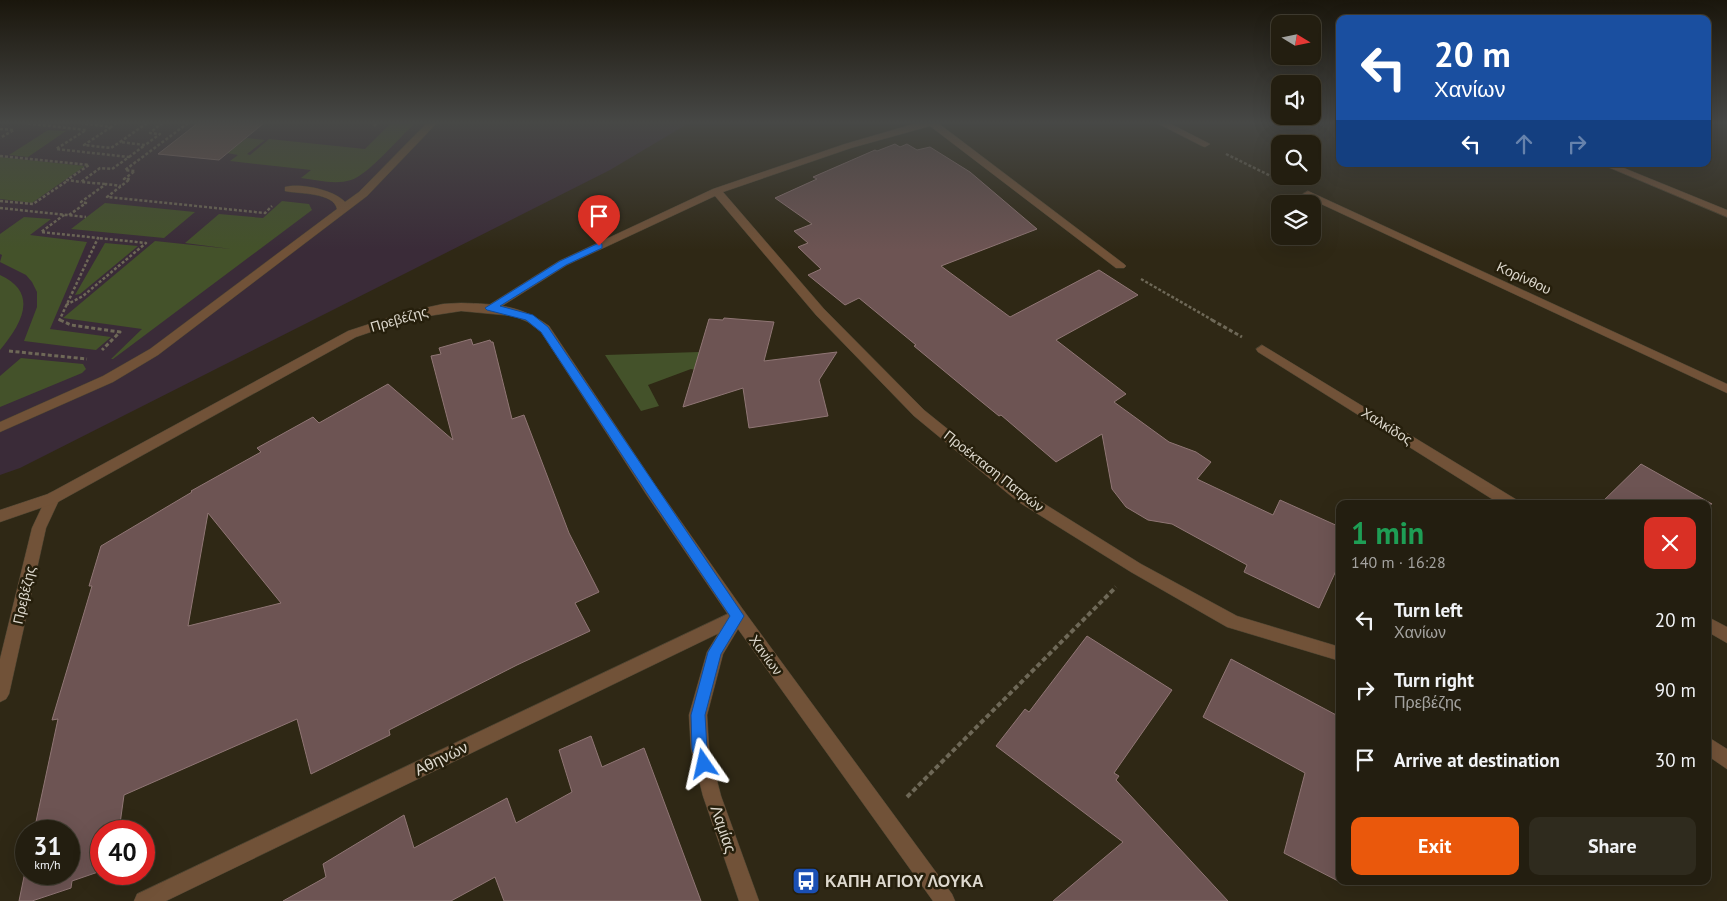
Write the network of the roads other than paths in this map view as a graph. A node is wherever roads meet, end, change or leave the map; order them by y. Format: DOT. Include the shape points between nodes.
graph roads {
  1 [pos="391,165"];
  2 [pos="793,165"];
  3 [pos="987,165"];
  4 [pos="1613,167"];
  5 [pos="289,189"];
  6 [pos="717,191"];
  7 [pos="1308,194"];
  8 [pos="342,210"];
  9 [pos="1727,214"];
  10 [pos="1120,266"];
  11 [pos="490,308"];
  12 [pos="1262,349"];
  13 [pos="1727,389"];
  14 [pos="0,427"];
  15 [pos="53,498"];
  16 [pos="1506,500"];
  17 [pos="1,516"];
  18 [pos="738,616"];
  19 [pos="1711,626"];
  20 [pos="1727,636"];
  21 [pos="1336,653"];
  22 [pos="0,694"];
  23 [pos="1711,747"];
  24 [pos="1727,760"];
  25 [pos="144,901"];
  26 [pos="749,901"];
  27 [pos="945,901"];
  1 -- 8 [label="street"];
  2 -- 6 [label="street"];
  3 -- 10 [label="street"];
  4 -- 9 [label="street"];
  5 -- 8 [label="street" via="326,194 341,201"];
  6 -- 11 [label="street" via="563,263"];
  6 -- 21 [label="street, Προέκταση Πατρών" via="820,312 919,413 1022,497 1136,568 1233,622"];
  7 -- 13 [label="street, Κορίνθου"];
  8 -- 14 [label="street" via="137,363 108,380"];
  11 -- 15 [label="street, Πρεβέζης" via="429,309 393,318 352,334"];
  11 -- 18 [label="street, Χανίων" via="530,318 545,329"];
  12 -- 16 [label="street, Χαλκίδος"];
  15 -- 17 [label="street, Πρεβέζης"];
  15 -- 22 [label="street, Πρεβέζης" via="39,528"];
  18 -- 25 [label="street, Αθηνών"];
  18 -- 26 [label="street, Λαμίας" via="715,652 698,715 700,749 712,796"];
  18 -- 27 [label="street, Χανίων"];
  19 -- 20 [label="street"];
  23 -- 24 [label="street"];
}
